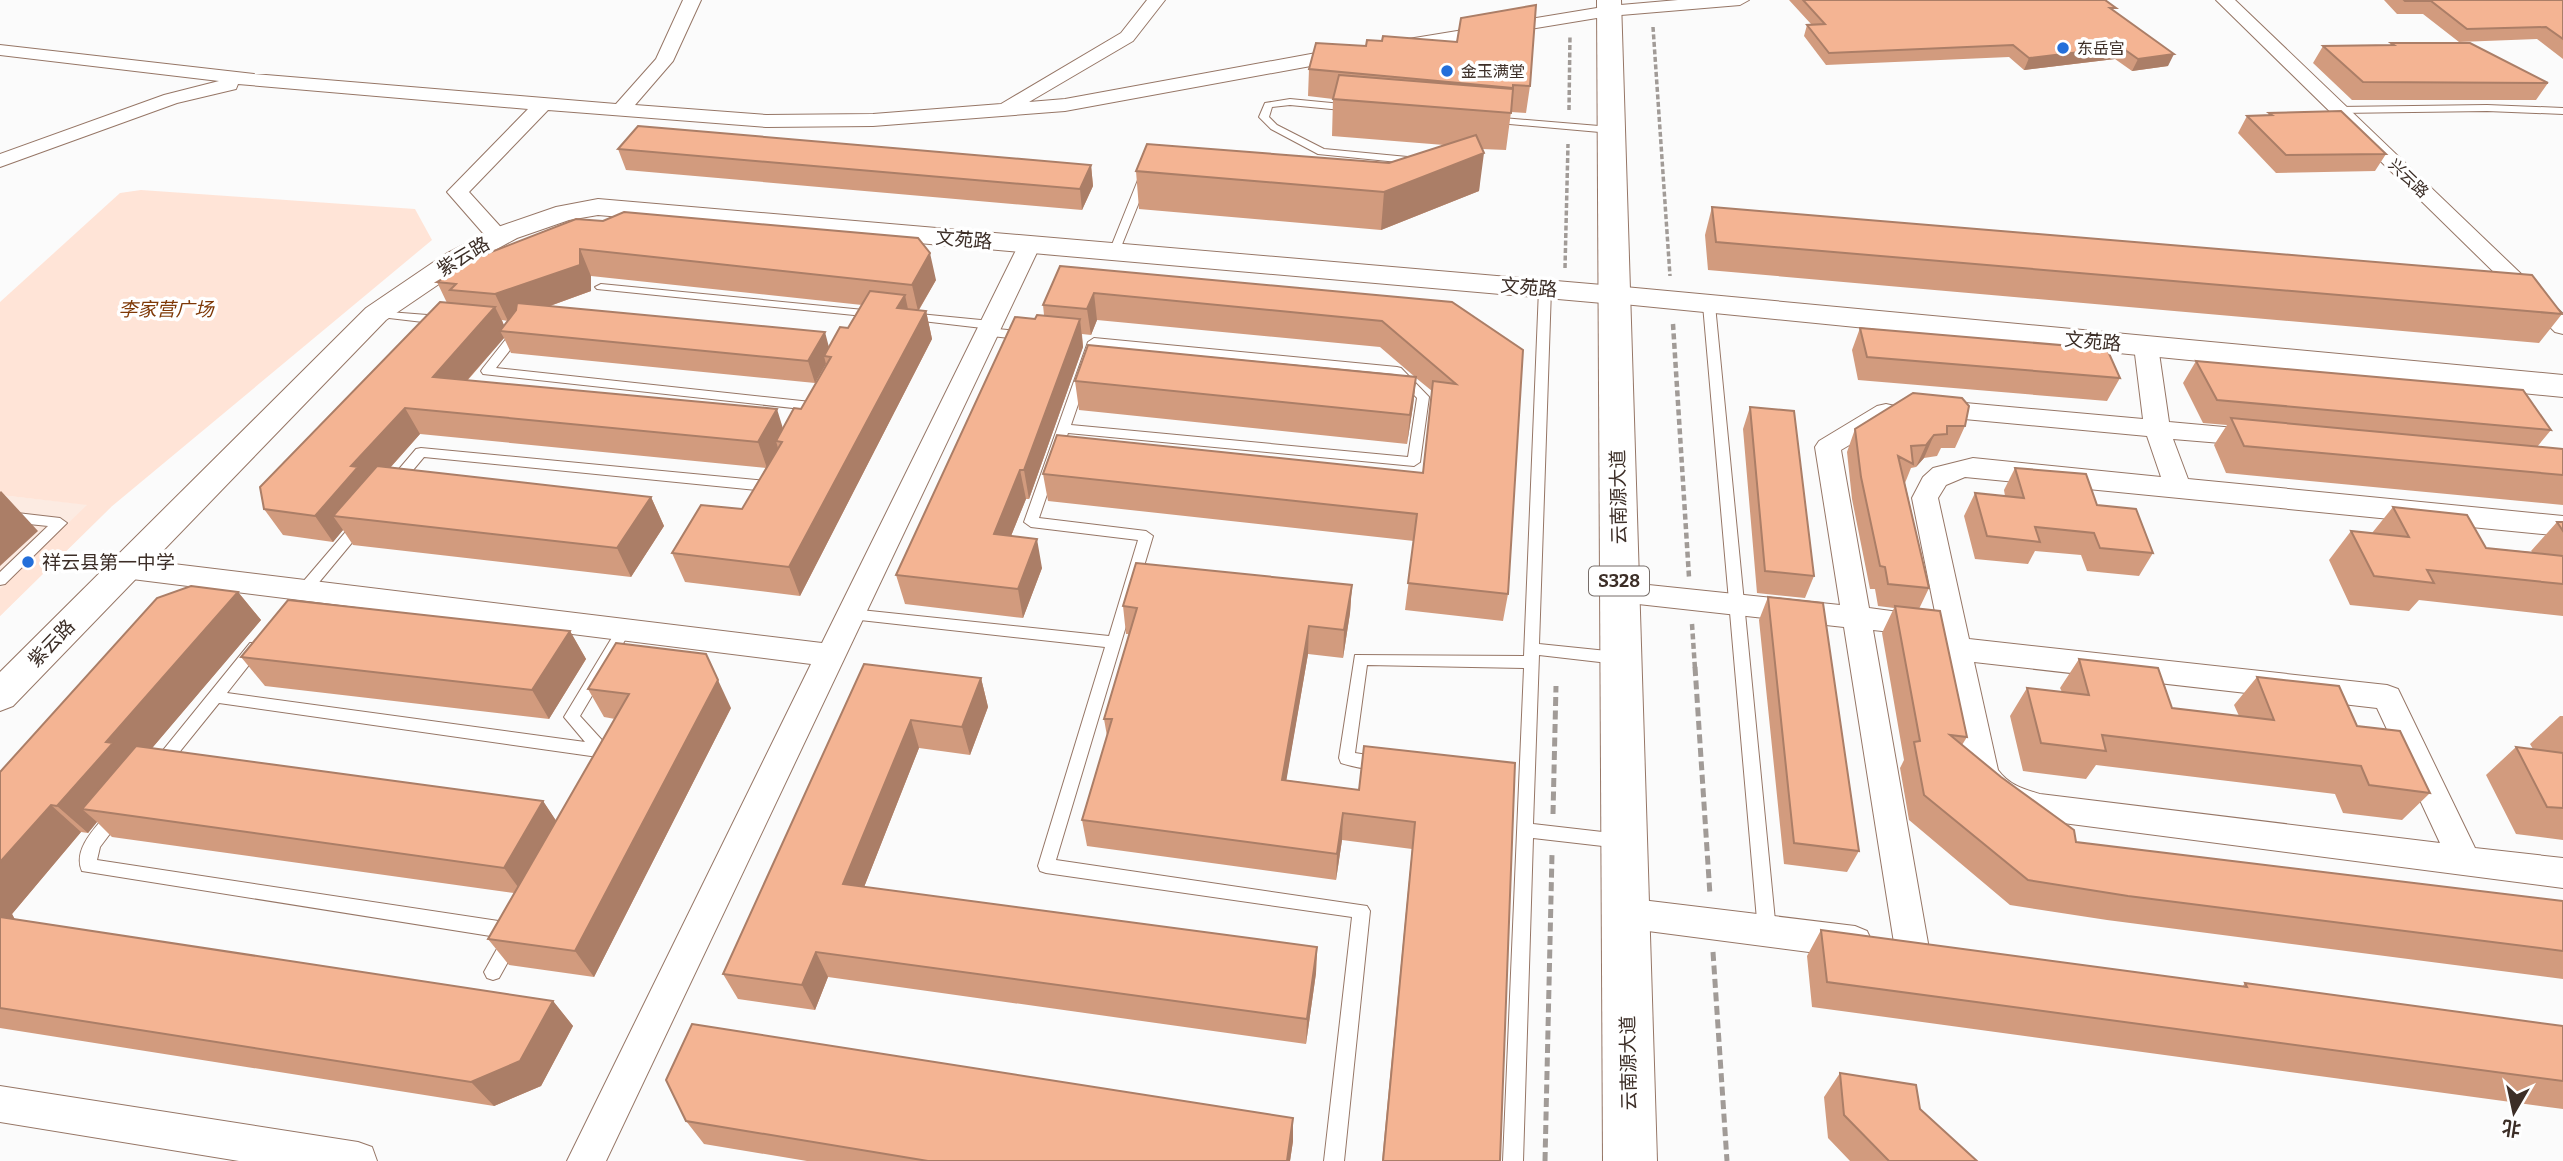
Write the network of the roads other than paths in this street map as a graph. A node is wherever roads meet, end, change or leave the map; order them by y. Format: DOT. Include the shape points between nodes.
graph roads {
  1 [pos="692,0"];
  2 [pos="1156,0"];
  3 [pos="1740,0"];
  4 [pos="2225,0"];
  5 [pos="1609,6"];
  6 [pos="0,50"];
  7 [pos="254,80"];
  8 [pos="543,104"];
  9 [pos="1359,108"];
  10 [pos="1002,110"];
  11 [pos="2339,110"];
  12 [pos="620,111"];
  13 [pos="2563,111"];
  14 [pos="1485,119"];
  15 [pos="1611,130"];
  16 [pos="1362,156"];
  17 [pos="0,161"];
  18 [pos="1429,162"];
  19 [pos="1359,169"];
  20 [pos="1159,176"];
  21 [pos="497,235"];
  22 [pos="1030,244"];
  23 [pos="1114,252"];
  24 [pos="601,287"];
  25 [pos="1545,289"];
  26 [pos="1614,295"];
  27 [pos="1709,305"];
  28 [pos="2552,307"];
  29 [pos="376,314"];
  30 [pos="455,321"];
  31 [pos="508,326"];
  32 [pos="2563,327"];
  33 [pos="989,328"];
  34 [pos="1041,337"];
  35 [pos="2146,346"];
  36 [pos="2563,386"];
  37 [pos="812,406"];
  38 [pos="1063,428"];
  39 [pos="2157,429"];
  40 [pos="2279,440"];
  41 [pos="2178,487"];
  42 [pos="385,494"];
  43 [pos="757,503"];
  44 [pos="0,516"];
  45 [pos="367,516"];
  46 [pos="2563,526"];
  47 [pos="124,568"];
  48 [pos="0,580"];
  49 [pos="1620,592"];
  50 [pos="296,600"];
  51 [pos="1736,605"];
  52 [pos="851,614"];
  53 [pos="1857,617"];
  54 [pos="624,629"];
  55 [pos="1954,638"];
  56 [pos="261,640"];
  57 [pos="1114,642"];
  58 [pos="831,656"];
  59 [pos="1532,656"];
  60 [pos="1621,659"];
  61 [pos="0,696"];
  62 [pos="216,697"];
  63 [pos="602,751"];
  64 [pos="1403,765"];
  65 [pos="604,772"];
  66 [pos="145,781"];
  67 [pos="127,802"];
  68 [pos="1525,830"];
  69 [pos="1624,841"];
  70 [pos="2465,860"];
  71 [pos="2563,873"];
  72 [pos="1625,913"];
  73 [pos="1767,931"];
  74 [pos="493,972"];
  75 [pos="0,1104"];
  76 [pos="358,1161"];
  77 [pos="586,1161"];
  78 [pos="1334,1161"];
  79 [pos="1513,1161"];
  80 [pos="1630,1161"];
  1 -- 12 [label="street" via="664,61"];
  2 -- 10 [label="street" via="1127,37"];
  3 -- 5 [label="street"];
  4 -- 11 [label="street, 兴云路"];
  5 -- 10 [label="street" via="1101,99"];
  5 -- 15 [label="main road, 云南源大道 / S328"];
  6 -- 7 [label="street"];
  7 -- 8 [label="street"];
  7 -- 17 [label="street" via="177,96"];
  8 -- 12 [label="street"];
  8 -- 21 [label="street, 紫云路" via="457,192"];
  9 -- 16 [label="lane" via="1280,102 1268,106 1264,117 1314,149"];
  10 -- 12 [label="street" via="811,122"];
  11 -- 13 [label="lane"];
  11 -- 28 [label="street, 兴云路"];
  14 -- 15 [label="lane"];
  15 -- 26 [label="main road, 云南源大道 / S328"];
  16 -- 18 [label="lane"];
  16 -- 19 [label="lane"];
  20 -- 23 [label="lane" via="1145,174"];
  21 -- 22 [label="street, 文苑路" via="567,211 598,207"];
  21 -- 29 [label="street, 紫云路"];
  22 -- 23 [label="street, 文苑路"];
  22 -- 33 [label="street"];
  23 -- 25 [label="street, 文苑路"];
  24 -- 33 [label="lane" via="860,318 895,316"];
  25 -- 26 [label="street, 文苑路"];
  25 -- 59 [label="lane"];
  26 -- 27 [label="main road, 文苑路"];
  26 -- 49 [label="main road, 云南源大道 / S328"];
  27 -- 35 [label="main road, 文苑路"];
  27 -- 51 [label="lane"];
  28 -- 32 [label="street, 兴云路"];
  29 -- 30 [label="lane"];
  29 -- 47 [label="street, 紫云路"];
  31 -- 37 [label="lane" via="521,328 487,371"];
  33 -- 34 [label="lane"];
  33 -- 52 [label="street"];
  35 -- 36 [label="main road, 文苑路"];
  35 -- 39 [label="street"];
  38 -- 38 [label="lane" via="1414,462 1423,397 1397,371 1088,341"];
  38 -- 57 [label="lane" via="1031,522 1146,536"];
  39 -- 40 [label="street"];
  39 -- 41 [label="street"];
  39 -- 53 [label="street" via="1897,405 1828,447"];
  41 -- 46 [label="street"];
  41 -- 55 [label="street" via="1973,467 1939,476 1928,484 1925,498"];
  42 -- 43 [label="lane" via="421,452 770,480"];
  44 -- 48 [label="lane" via="60,523"];
  45 -- 50 [label="lane"];
  47 -- 50 [label="street"];
  47 -- 61 [label="street, 紫云路"];
  49 -- 51 [label="street"];
  49 -- 60 [label="main road, 云南源大道 / S328"];
  50 -- 54 [label="street"];
  51 -- 53 [label="street"];
  51 -- 73 [label="lane"];
  52 -- 57 [label="lane"];
  52 -- 58 [label="street"];
  53 -- 55 [label="street"];
  53 -- 73 [label="street" via="1926,951"];
  54 -- 58 [label="street"];
  54 -- 63 [label="lane" via="572,718"];
  55 -- 70 [label="street" via="2387,697"];
  55 -- 70 [label="street" via="1982,770 1997,793 2040,807"];
  56 -- 62 [label="lane"];
  57 -- 78 [label="lane" via="1046,866 1361,911"];
  58 -- 77 [label="street"];
  59 -- 60 [label="lane"];
  59 -- 64 [label="lane" via="1360,659 1347,758"];
  59 -- 68 [label="lane" via="1520,780"];
  60 -- 69 [label="main road, 云南源大道 / S328"];
  62 -- 63 [label="lane"];
  62 -- 66 [label="lane"];
  63 -- 65 [label="lane" via="610,760"];
  67 -- 74 [label="lane" via="92,844 88,866 519,926"];
  68 -- 69 [label="lane"];
  68 -- 79 [label="lane"];
  69 -- 72 [label="main road, 云南源大道 / S328"];
  70 -- 71 [label="street"];
  72 -- 73 [label="street"];
  72 -- 80 [label="main road, 云南源大道 / S328"];
  75 -- 76 [label="street"];
}
